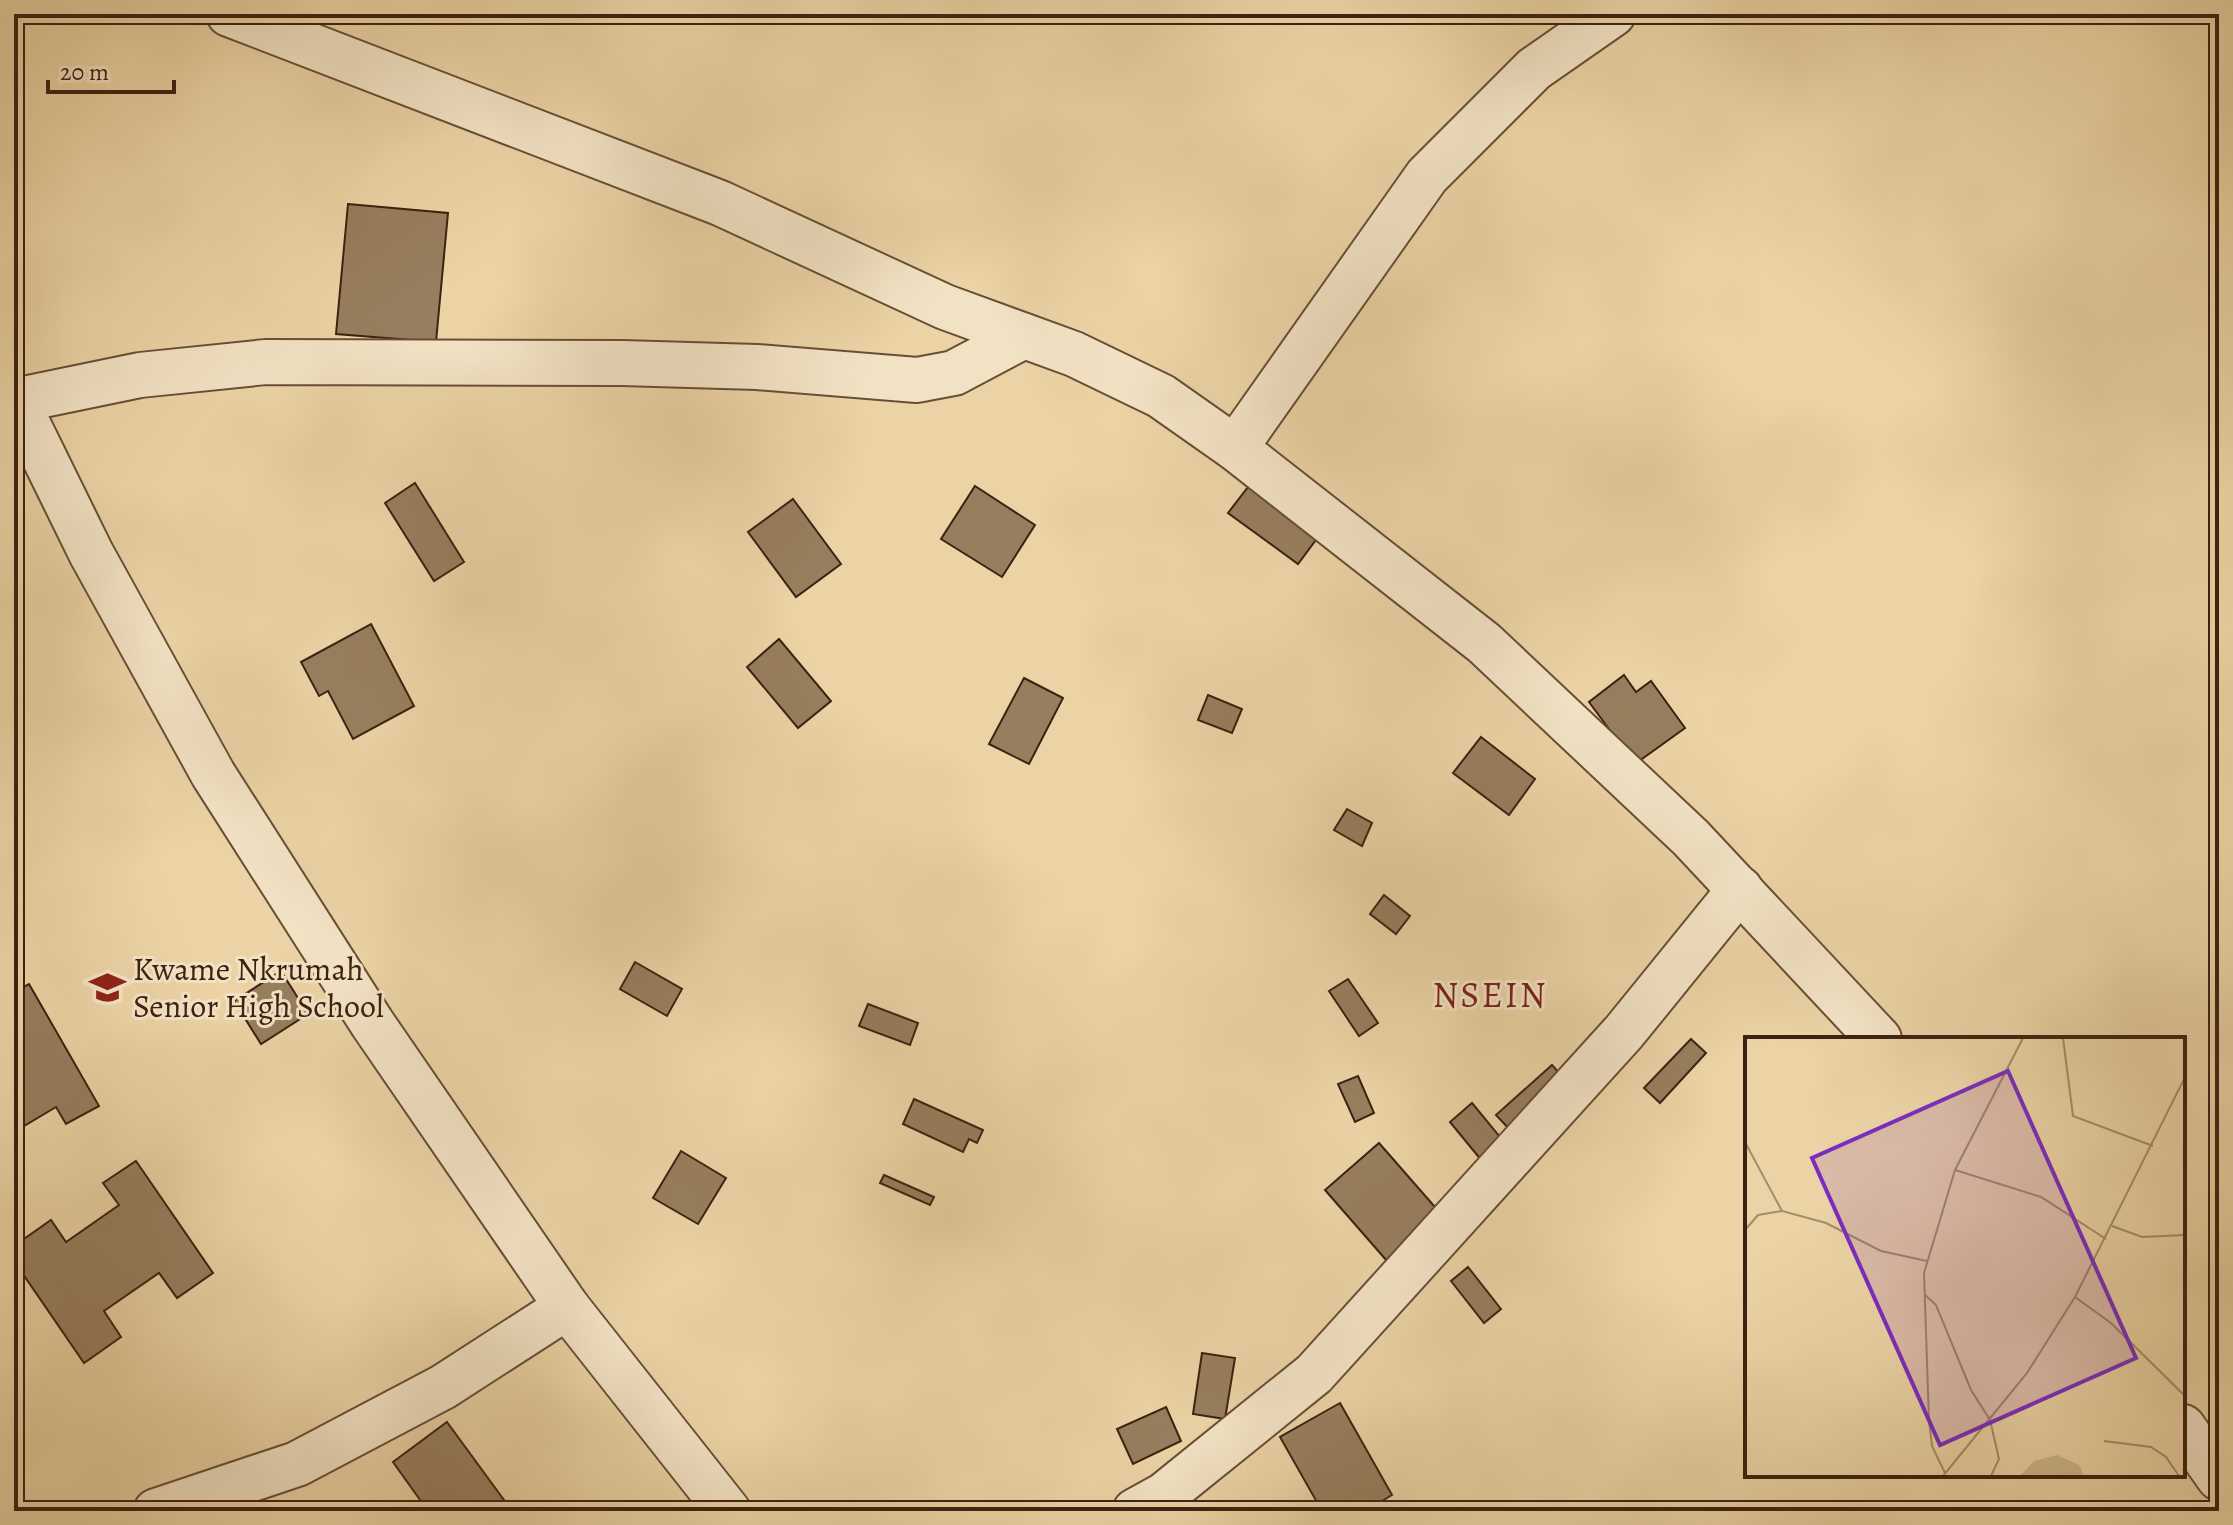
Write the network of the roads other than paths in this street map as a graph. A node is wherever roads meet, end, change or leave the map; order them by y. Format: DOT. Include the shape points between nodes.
graph roads {
  1 [pos="229,14"];
  2 [pos="1613,14"];
  3 [pos="1024,336"];
  4 [pos="15,399"];
  5 [pos="1235,448"];
  6 [pos="1740,889"];
  7 [pos="1877,1037"];
  8 [pos="567,1307"];
  9 [pos="2185,1430"];
  10 [pos="2219,1478"];
  11 [pos="156,1511"];
  12 [pos="728,1511"];
  13 [pos="1135,1511"];
  1 -- 3 [label="street" via="720,203 945,307"];
  2 -- 5 [label="street" via="1534,69 1427,176"];
  3 -- 4 [label="street" via="954,373 917,380 637,363 266,362 140,375"];
  3 -- 5 [label="street" via="1161,396"];
  4 -- 8 [label="street" via="91,553 213,774 372,1023"];
  5 -- 6 [label="street" via="1484,643"];
  6 -- 7 [label="street"];
  6 -- 13 [label="street" via="1624,1032 1314,1374 1164,1495"];
  8 -- 11 [label="street" via="443,1387 297,1464"];
  8 -- 12 [label="street"];
  9 -- 10 [label="street"];
}
